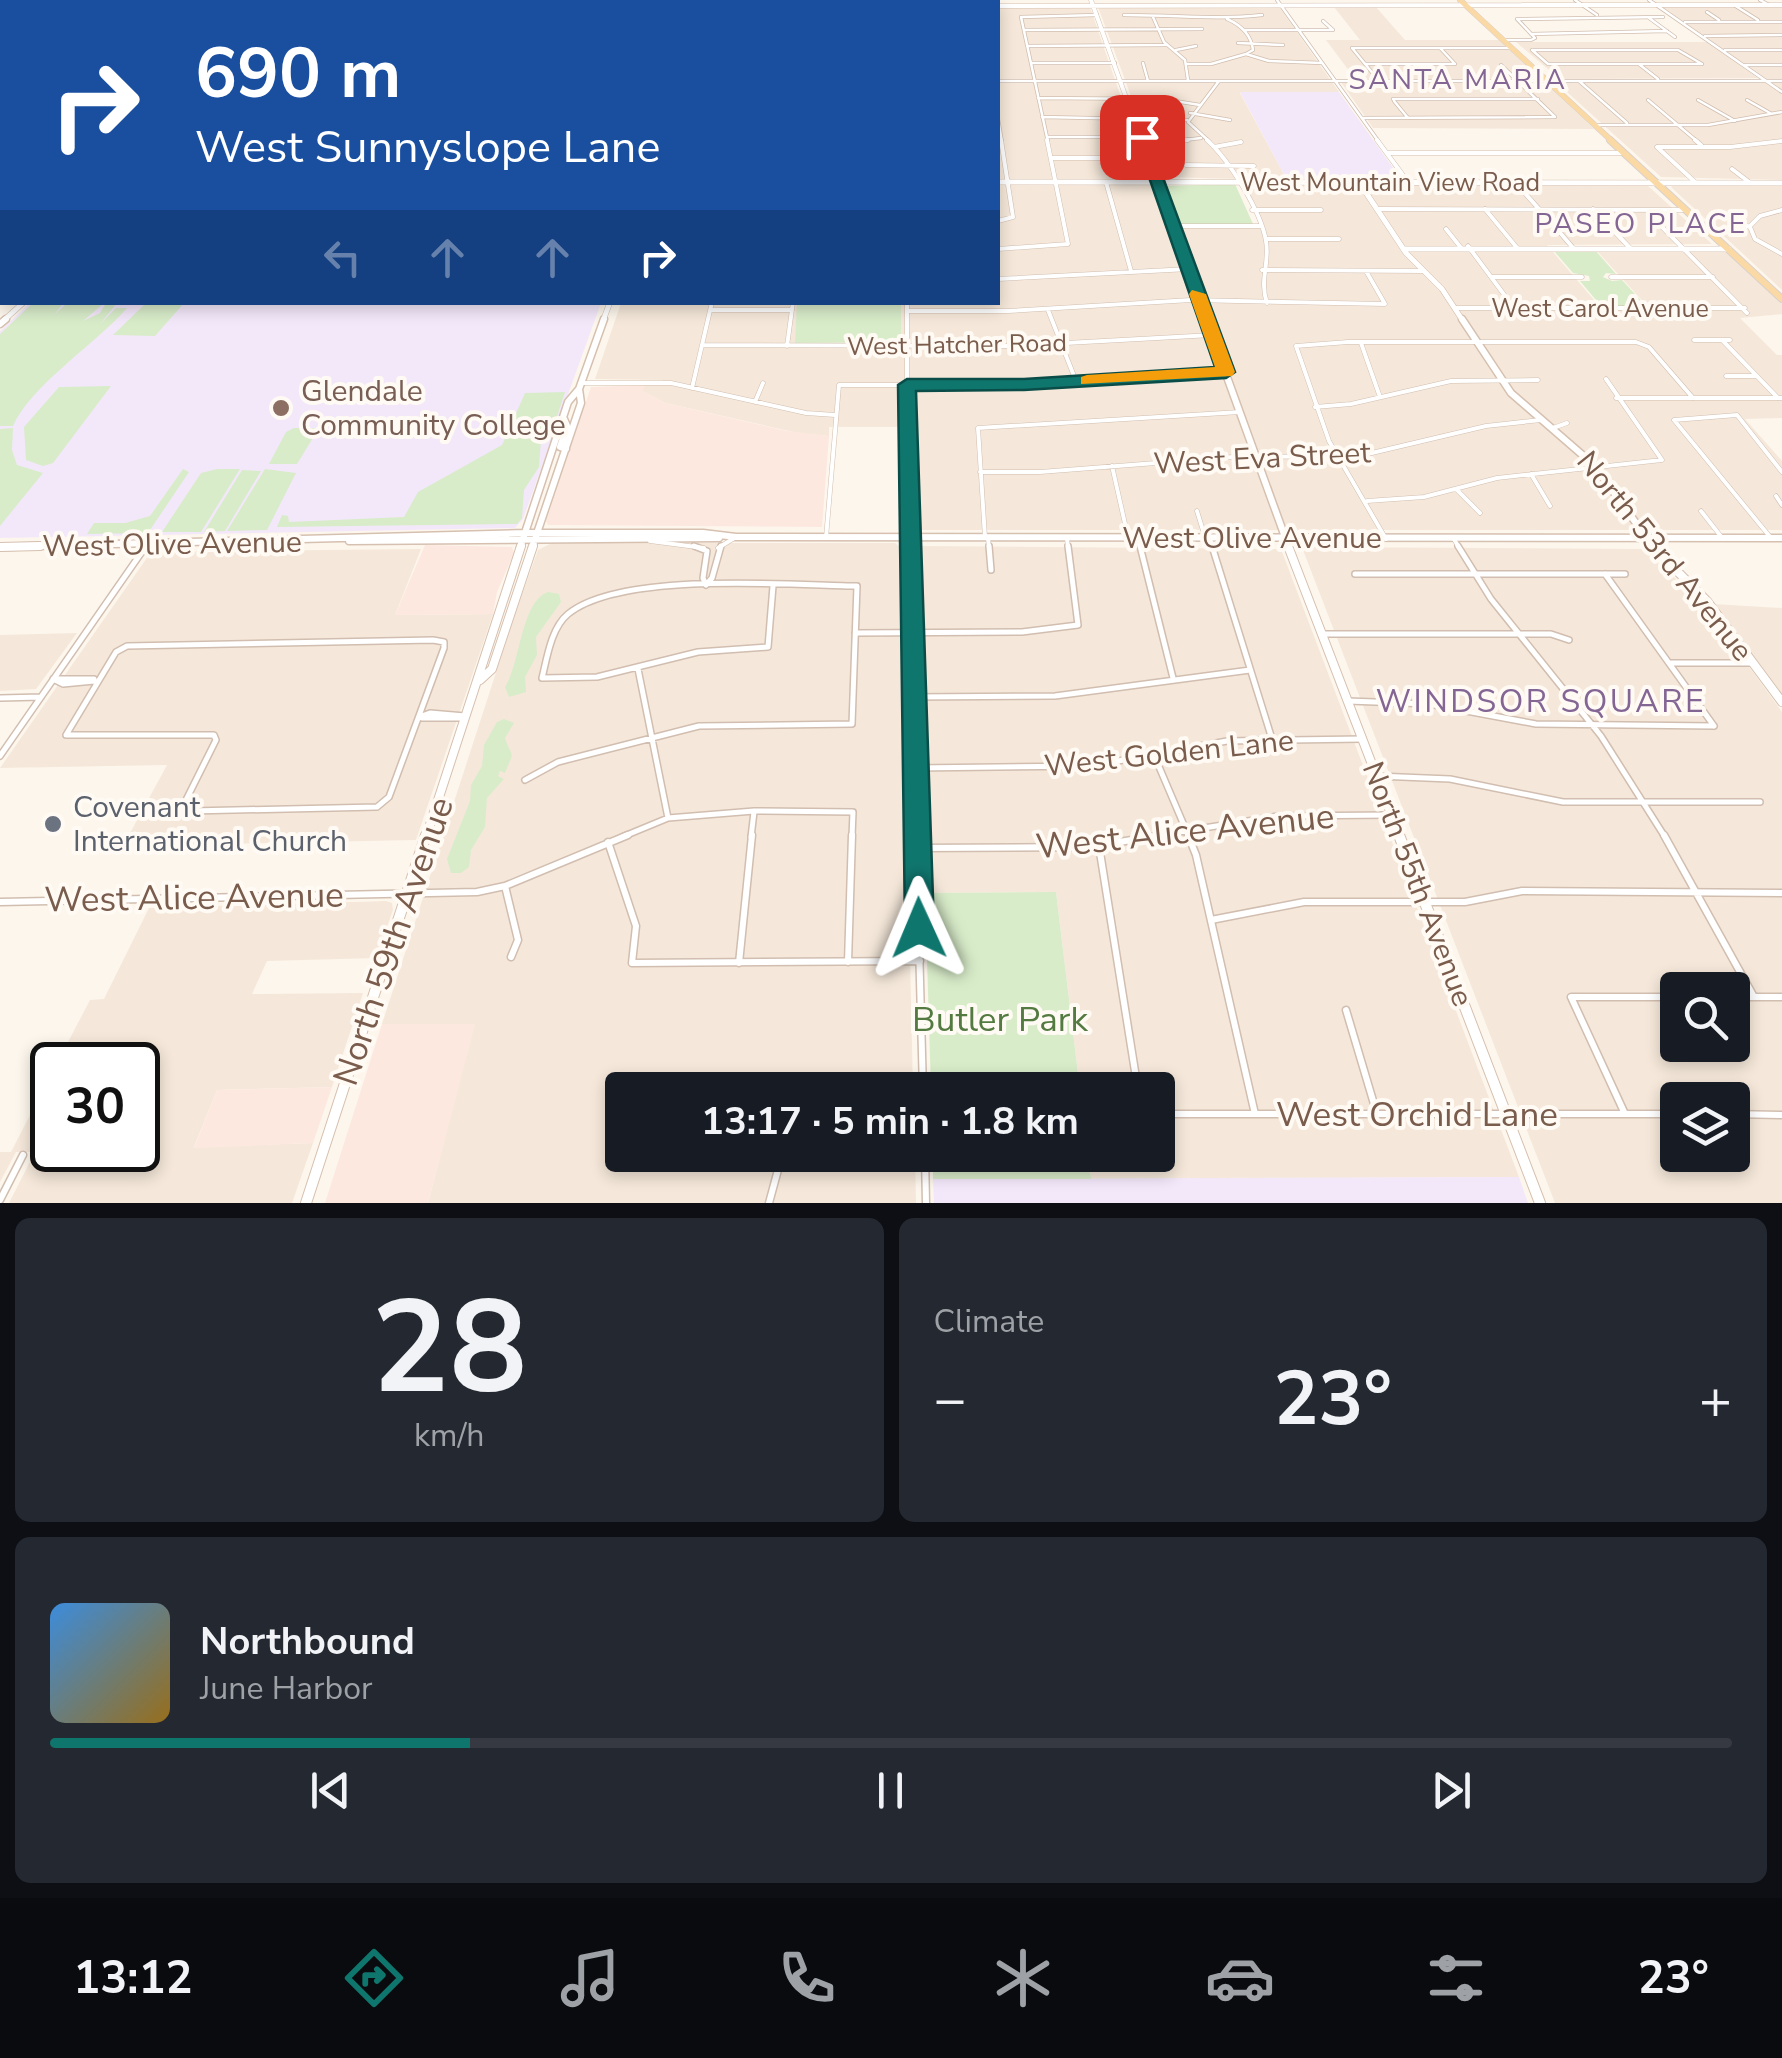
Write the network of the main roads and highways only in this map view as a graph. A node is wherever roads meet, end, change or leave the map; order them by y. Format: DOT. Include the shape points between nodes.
graph roads {
  1 [pos="1009,2"];
  2 [pos="1279,3"];
  3 [pos="1093,4"];
  4 [pos="1466,4"];
  5 [pos="1000,5"];
  6 [pos="1782,6"];
  7 [pos="1494,30"];
  8 [pos="1000,182"];
  9 [pos="1157,182"];
  10 [pos="1359,182"];
  11 [pos="1658,182"];
  12 [pos="1782,183"];
  13 [pos="1403,248"];
  14 [pos="1727,248"];
  15 [pos="1782,299"];
  16 [pos="21,305"];
  17 [pos="609,305"];
  18 [pos="0,324"];
  19 [pos="580,386"];
  20 [pos="564,419"];
  21 [pos="566,449"];
  22 [pos="523,537"];
  23 [pos="535,537"];
  24 [pos="722,537"];
  25 [pos="1782,538"];
  26 [pos="1286,539"];
  27 [pos="1647,539"];
  28 [pos="0,547"];
  29 [pos="480,680"];
  30 [pos="1782,702"];
  31 [pos="306,1203"];
  32 [pos="1540,1203"];
  1 -- 3 [label="main road"];
  2 -- 3 [label="main road"];
  2 -- 4 [label="main road"];
  3 -- 5 [label="main road"];
  3 -- 9 [label="main road, North 55th Avenue"];
  4 -- 6 [label="main road"];
  4 -- 7 [label="main road"];
  7 -- 11 [label="main road"];
  8 -- 9 [label="main road, West Mountain View Road"];
  9 -- 10 [label="main road, West Mountain View Road"];
  9 -- 26 [label="main road, North 55th Avenue"];
  10 -- 11 [label="main road, West Mountain View Road"];
  10 -- 13 [label="main road, North 53rd Avenue"];
  11 -- 12 [label="main road, West Mountain View Road"];
  11 -- 14 [label="main road"];
  13 -- 14 [label="main road"];
  13 -- 27 [label="main road, North 53rd Avenue" via="1504,382 1594,465"];
  14 -- 15 [label="main road"];
  16 -- 18 [label="main road"];
  17 -- 19 [label="main road, North 59th Avenue"];
  19 -- 20 [label="main road, North 59th Avenue"];
  19 -- 21 [label="main road, North 59th Avenue" via="582,403"];
  20 -- 21 [label="main road" via="560,447"];
  20 -- 22 [label="main road, North 59th Avenue"];
  21 -- 23 [label="main road, North 59th Avenue"];
  22 -- 23 [label="main road, West Olive Avenue"];
  22 -- 28 [label="main road, West Olive Avenue"];
  22 -- 29 [label="main road, North 59th Avenue"];
  23 -- 24 [label="main road, West Olive Avenue"];
  23 -- 24 [label="main road, West Olive Avenue"];
  23 -- 29 [label="main road, North 59th Avenue" via="492,668"];
  24 -- 26 [label="main road, West Olive Avenue"];
  25 -- 27 [label="main road, West Olive Avenue"];
  26 -- 27 [label="main road, West Olive Avenue"];
  26 -- 32 [label="main road, North 55th Avenue"];
  27 -- 30 [label="main road, North 53rd Avenue" via="1707,601"];
  29 -- 31 [label="main road, North 59th Avenue"];
}
